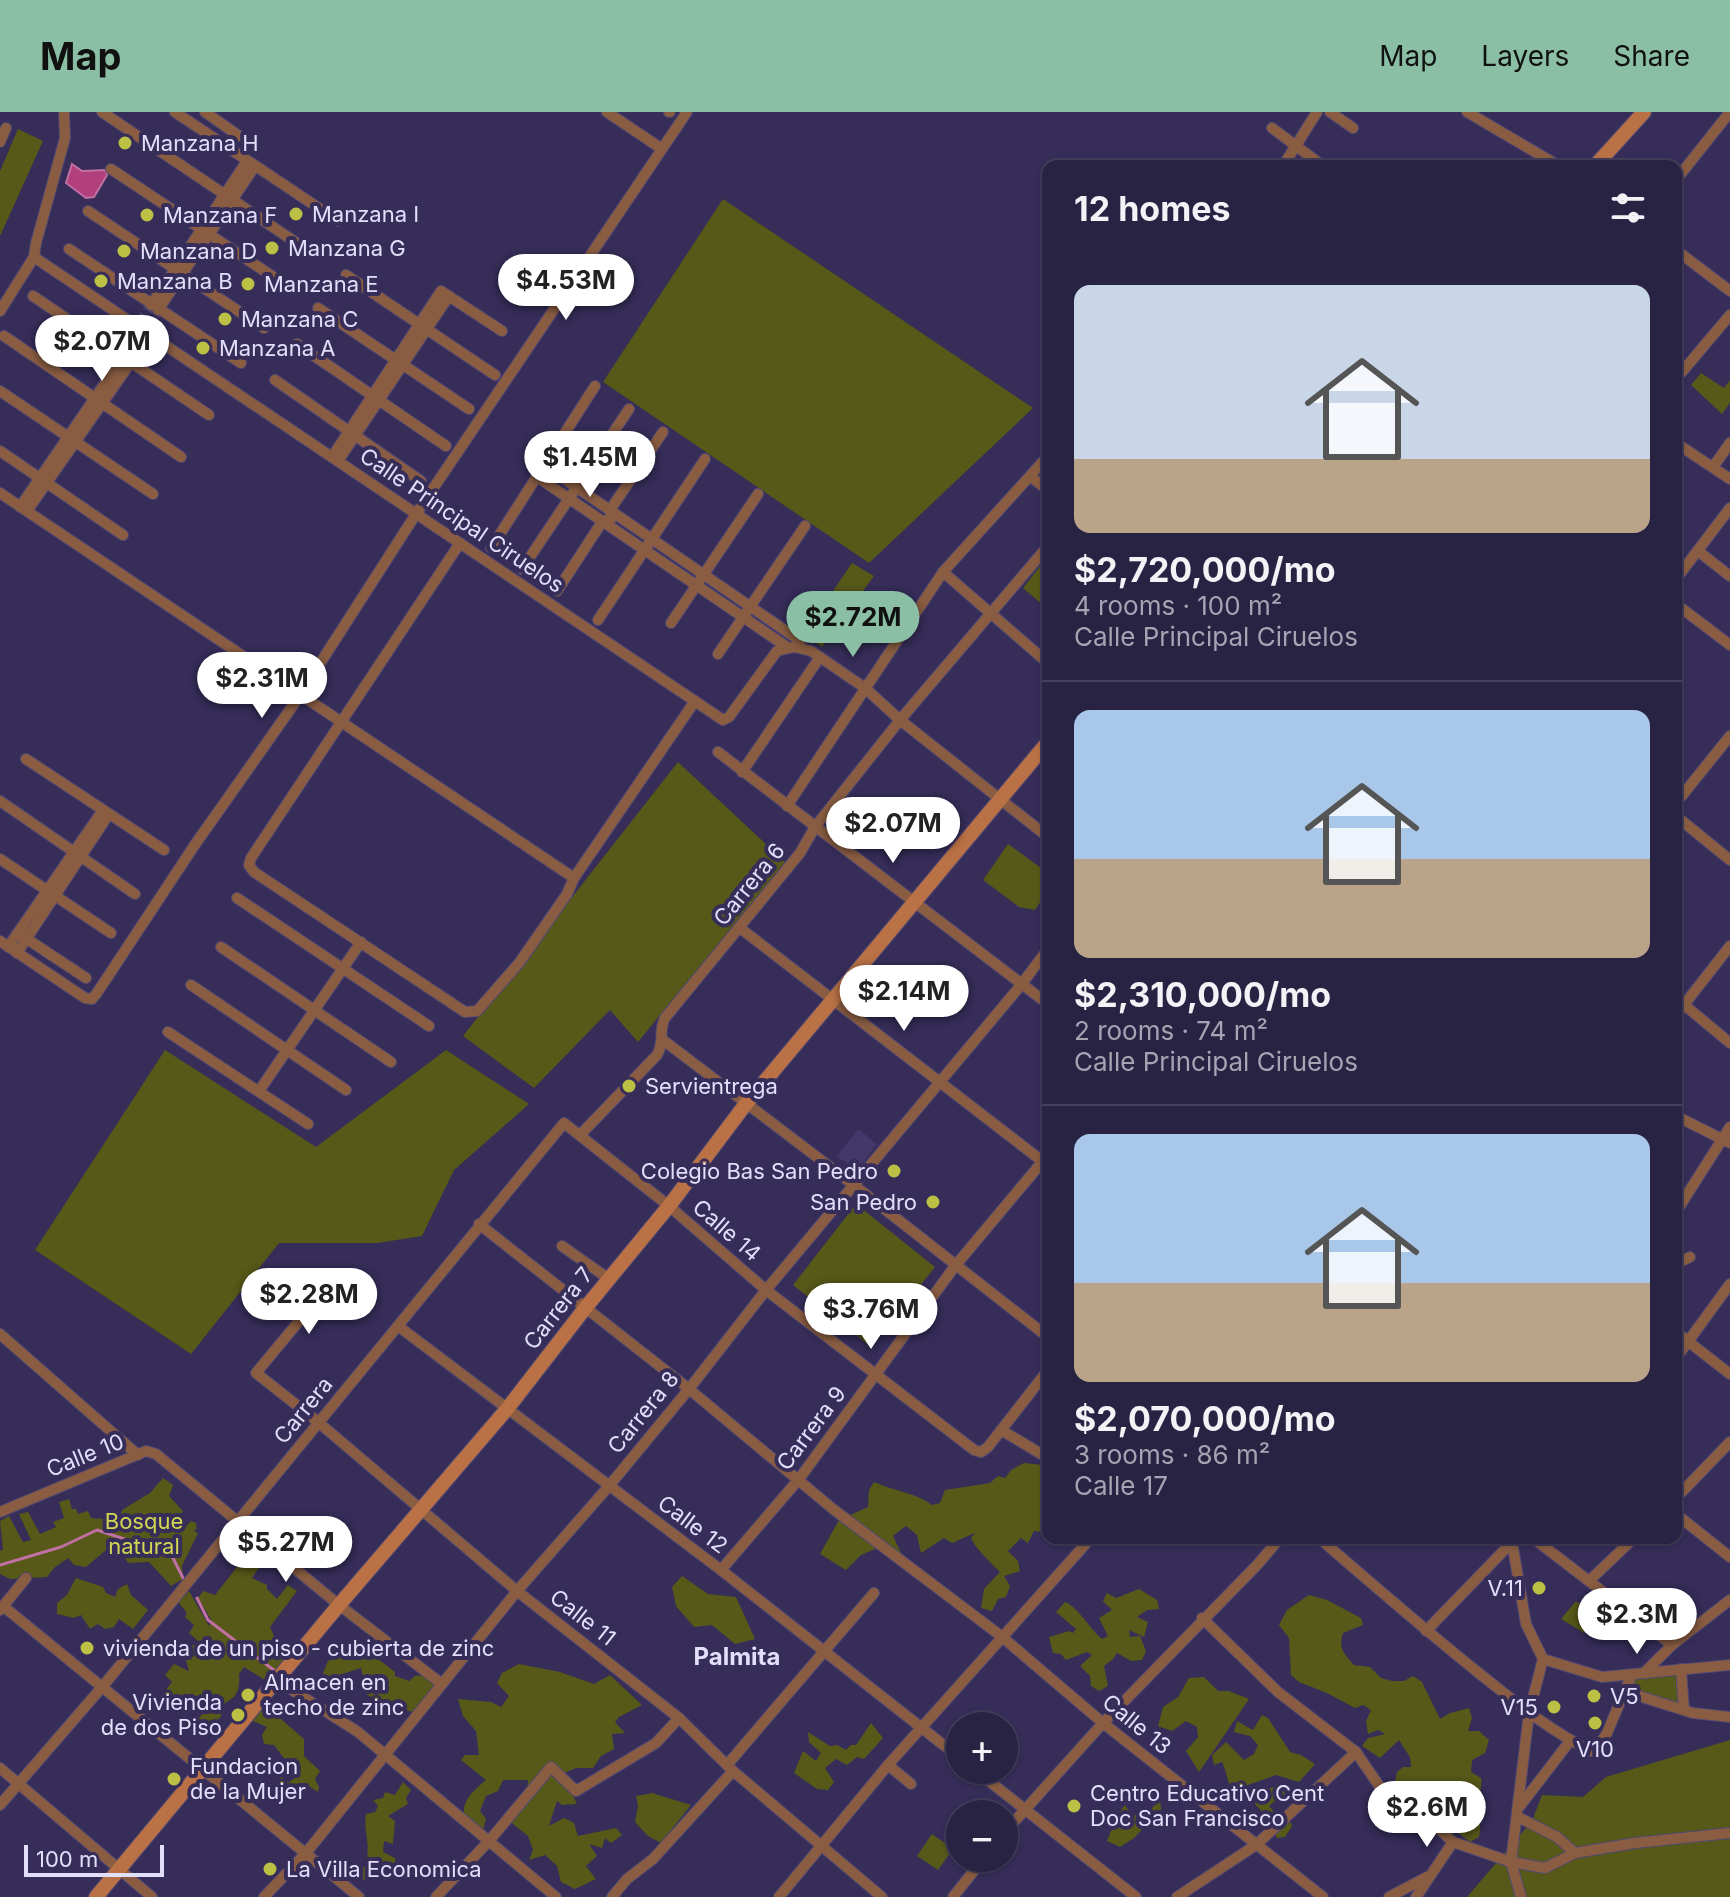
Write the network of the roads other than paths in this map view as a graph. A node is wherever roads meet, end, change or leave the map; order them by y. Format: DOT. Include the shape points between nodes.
graph roads {
  1 [pos="64,112"];
  2 [pos="102,112"];
  3 [pos="175,112"];
  4 [pos="205,112"];
  5 [pos="607,112"];
  6 [pos="687,112"];
  7 [pos="1317,112"];
  8 [pos="1330,112"];
  9 [pos="1467,112"];
  10 [pos="1644,112"];
  11 [pos="1726,115"];
  12 [pos="6,128"];
  13 [pos="1272,128"];
  14 [pos="1353,128"];
  15 [pos="239,136"];
  16 [pos="0,142"];
  17 [pos="1296,147"];
  18 [pos="662,149"];
  19 [pos="1287,160"];
  20 [pos="1314,160"];
  21 [pos="1549,160"];
  22 [pos="1600,160"];
  23 [pos="251,163"];
  24 [pos="111,169"];
  25 [pos="1682,172"];
  26 [pos="228,197"];
  27 [pos="88,211"];
  28 [pos="338,221"];
  29 [pos="205,231"];
  30 [pos="69,249"];
  31 [pos="313,254"];
  32 [pos="1682,255"];
  33 [pos="34,257"];
  34 [pos="179,271"];
  35 [pos="346,275"];
  36 [pos="293,290"];
  37 [pos="1730,291"];
  38 [pos="33,296"];
  39 [pos="155,307"];
  40 [pos="318,308"];
  41 [pos="0,311"];
  42 [pos="1730,315"];
  43 [pos="423,327"];
  44 [pos="264,328"];
  45 [pos="502,331"];
  46 [pos="4,336"];
  47 [pos="297,344"];
  48 [pos="127,359"];
  49 [pos="399,362"];
  50 [pos="241,363"];
  51 [pos="1682,372"];
  52 [pos="495,375"];
  53 [pos="275,380"];
  54 [pos="595,386"];
  55 [pos="0,391"];
  56 [pos="376,398"];
  57 [pos="98,400"];
  58 [pos="469,409"];
  59 [pos="629,409"];
  60 [pos="209,415"];
  61 [pos="663,432"];
  62 [pos="352,434"];
  63 [pos="72,439"];
  64 [pos="1730,443"];
  65 [pos="446,446"];
  66 [pos="1682,447"];
  67 [pos="0,451"];
  68 [pos="181,457"];
  69 [pos="335,459"];
  70 [pos="705,459"];
  71 [pos="1042,463"];
  72 [pos="544,465"];
  73 [pos="1713,467"];
  74 [pos="536,476"];
  75 [pos="1031,477"];
  76 [pos="1730,479"];
  77 [pos="43,480"];
  78 [pos="421,481"];
  79 [pos="1042,485"];
  80 [pos="577,488"];
  81 [pos="0,493"];
  82 [pos="153,494"];
  83 [pos="758,494"];
  84 [pos="569,499"];
  85 [pos="1730,508"];
  86 [pos="24,509"];
  87 [pos="610,510"];
  88 [pos="416,514"];
  89 [pos="602,522"];
  90 [pos="805,526"];
  91 [pos="123,535"];
  92 [pos="650,539"];
  93 [pos="460,543"];
  94 [pos="491,548"];
  95 [pos="643,549"];
  96 [pos="1698,551"];
  97 [pos="1042,553"];
  98 [pos="522,569"];
  99 [pos="1682,571"];
  100 [pos="943,572"];
  101 [pos="1730,576"];
  102 [pos="699,580"];
  103 [pos="557,591"];
  104 [pos="750,607"];
  105 [pos="1682,609"];
  106 [pos="989,613"];
  107 [pos="743,618"];
  108 [pos="598,620"];
  109 [pos="671,623"];
  110 [pos="783,640"];
  111 [pos="1730,645"];
  112 [pos="801,648"];
  113 [pos="718,654"];
  114 [pos="820,657"];
  115 [pos="1042,658"];
  116 [pos="865,688"];
  117 [pos="299,693"];
  118 [pos="695,701"];
  119 [pos="900,720"];
  120 [pos="342,722"];
  121 [pos="1730,736"];
  122 [pos="1042,749"];
  123 [pos="718,752"];
  124 [pos="26,759"];
  125 [pos="742,772"];
  126 [pos="1682,796"];
  127 [pos="1001,800"];
  128 [pos="0,801"];
  129 [pos="787,806"];
  130 [pos="106,812"];
  131 [pos="1682,821"];
  132 [pos="815,827"];
  133 [pos="1042,832"];
  134 [pos="164,850"];
  135 [pos="77,854"];
  136 [pos="0,859"];
  137 [pos="1730,860"];
  138 [pos="574,878"];
  139 [pos="51,893"];
  140 [pos="135,894"];
  141 [pos="237,898"];
  142 [pos="914,902"];
  143 [pos="740,928"];
  144 [pos="111,933"];
  145 [pos="23,935"];
  146 [pos="361,942"];
  147 [pos="1730,946"];
  148 [pos="9,947"];
  149 [pos="221,947"];
  150 [pos="1042,957"];
  151 [pos="343,968"];
  152 [pos="86,978"];
  153 [pos="191,985"];
  154 [pos="1021,985"];
  155 [pos="833,1000"];
  156 [pos="1042,1000"];
  157 [pos="1682,1000"];
  158 [pos="1682,1004"];
  159 [pos="315,1011"];
  160 [pos="429,1026"];
  161 [pos="168,1032"];
  162 [pos="663,1040"];
  163 [pos="1730,1043"];
  164 [pos="288,1050"];
  165 [pos="391,1062"];
  166 [pos="941,1083"];
  167 [pos="346,1090"];
  168 [pos="259,1091"];
  169 [pos="745,1105"];
  170 [pos="1682,1119"];
  171 [pos="564,1123"];
  172 [pos="308,1124"];
  173 [pos="1730,1127"];
  174 [pos="581,1134"];
  175 [pos="1726,1141"];
  176 [pos="1042,1157"];
  177 [pos="1042,1165"];
  178 [pos="855,1186"];
  179 [pos="1682,1203"];
  180 [pos="669,1206"];
  181 [pos="479,1224"];
  182 [pos="562,1246"];
  183 [pos="1690,1257"];
  184 [pos="1682,1261"];
  185 [pos="955,1266"];
  186 [pos="335,1278"];
  187 [pos="609,1279"];
  188 [pos="1730,1284"];
  189 [pos="766,1290"];
  190 [pos="586,1307"];
  191 [pos="398,1326"];
  192 [pos="1042,1332"];
  193 [pos="0,1334"];
  194 [pos="1682,1337"];
  195 [pos="1689,1342"];
  196 [pos="1682,1351"];
  197 [pos="1730,1374"];
  198 [pos="875,1375"];
  199 [pos="1042,1378"];
  200 [pos="689,1389"];
  201 [pos="507,1409"];
  202 [pos="318,1422"];
  203 [pos="1001,1430"];
  204 [pos="1730,1442"];
  205 [pos="1042,1454"];
  206 [pos="138,1455"];
  207 [pos="799,1479"];
  208 [pos="609,1486"];
  209 [pos="1682,1492"];
  210 [pos="419,1510"];
  211 [pos="0,1512"];
  212 [pos="1682,1519"];
  213 [pos="237,1523"];
  214 [pos="1085,1544"];
  215 [pos="1275,1544"];
  216 [pos="1326,1544"];
  217 [pos="1510,1544"];
  218 [pos="1515,1544"];
  219 [pos="1541,1544"];
  220 [pos="1628,1544"];
  221 [pos="1730,1557"];
  222 [pos="721,1570"];
  223 [pos="26,1578"];
  224 [pos="1589,1581"];
  225 [pos="517,1591"];
  226 [pos="874,1593"];
  227 [pos="1730,1600"];
  228 [pos="339,1605"];
  229 [pos="2,1608"];
  230 [pos="1202,1618"];
  231 [pos="1426,1631"];
  232 [pos="1001,1636"];
  233 [pos="1672,1645"];
  234 [pos="826,1652"];
  235 [pos="1543,1659"];
  236 [pos="1730,1665"];
  237 [pos="1681,1669"];
  238 [pos="1646,1671"];
  239 [pos="1631,1676"];
  240 [pos="278,1680"];
  241 [pos="442,1684"];
  242 [pos="103,1686"];
  243 [pos="1626,1692"];
  244 [pos="1684,1710"];
  245 [pos="1529,1713"];
  246 [pos="1730,1717"];
  247 [pos="679,1718"];
  248 [pos="1103,1723"];
  249 [pos="921,1726"];
  250 [pos="1570,1741"];
  251 [pos="946,1747"];
  252 [pos="1356,1752"];
  253 [pos="386,1754"];
  254 [pos="888,1765"];
  255 [pos="0,1768"];
  256 [pos="730,1768"];
  257 [pos="203,1771"];
  258 [pos="18,1783"];
  259 [pos="911,1784"];
  260 [pos="992,1784"];
  261 [pos="0,1805"];
  262 [pos="1023,1809"];
  263 [pos="1518,1812"];
  264 [pos="1018,1815"];
  265 [pos="1730,1833"];
  266 [pos="489,1841"];
  267 [pos="1453,1842"];
  268 [pos="821,1845"];
  269 [pos="1256,1845"];
  270 [pos="306,1853"];
  271 [pos="1575,1853"];
  272 [pos="1511,1862"];
  273 [pos="120,1869"];
  274 [pos="973,1872"];
  275 [pos="1429,1876"];
  276 [pos="1132,1896"];
  277 [pos="96,1897"];
  278 [pos="152,1897"];
  279 [pos="264,1897"];
  280 [pos="359,1897"];
  281 [pos="436,1897"];
  282 [pos="556,1897"];
  283 [pos="612,1897"];
  284 [pos="779,1897"];
  285 [pos="882,1897"];
  286 [pos="953,1897"];
  287 [pos="1177,1897"];
  288 [pos="1323,1897"];
  289 [pos="1389,1897"];
  290 [pos="1416,1897"];
  291 [pos="1521,1897"];
  1 -- 33 [label="street" via="65,138"];
  2 -- 26 [label="street"];
  3 -- 23 [label="street"];
  4 -- 15 [label="street"];
  5 -- 18 [label="street"];
  6 -- 18 [label="street"];
  7 -- 17 [label="street"];
  8 -- 14 [label="street"];
  9 -- 21 [label="street"];
  10 -- 22 [label="street"];
  11 -- 25 [label="street"];
  12 -- 16 [label="street"];
  13 -- 17 [label="street"];
  17 -- 19 [label="street"];
  17 -- 20 [label="street"];
  18 -- 88 [label="street"];
  23 -- 26 [label="street"];
  23 -- 28 [label="street"];
  24 -- 29 [label="street"];
  26 -- 29 [label="street"];
  26 -- 31 [label="street"];
  27 -- 34 [label="street"];
  29 -- 34 [label="street"];
  29 -- 36 [label="street"];
  30 -- 39 [label="street"];
  32 -- 37 [label="street"];
  33 -- 41 [label="street"];
  33 -- 69 [label="street, Calle Principal Ciruelos"];
  34 -- 39 [label="street"];
  34 -- 44 [label="street"];
  35 -- 43 [label="street"];
  38 -- 48 [label="street"];
  39 -- 50 [label="street"];
  40 -- 49 [label="street"];
  42 -- 51 [label="street"];
  43 -- 45 [label="street" via="449,296"];
  43 -- 49 [label="street"];
  43 -- 52 [label="street"];
  46 -- 57 [label="street"];
  47 -- 56 [label="street"];
  48 -- 57 [label="street"];
  48 -- 60 [label="street"];
  49 -- 56 [label="street"];
  49 -- 58 [label="street"];
  53 -- 62 [label="street"];
  54 -- 72 [label="street"];
  55 -- 63 [label="street"];
  56 -- 62 [label="street"];
  56 -- 65 [label="street"];
  57 -- 63 [label="street"];
  57 -- 68 [label="street"];
  59 -- 80 [label="street"];
  61 -- 87 [label="street"];
  62 -- 69 [label="street"];
  62 -- 78 [label="street"];
  63 -- 77 [label="street"];
  63 -- 82 [label="street"];
  64 -- 73 [label="street"];
  66 -- 73 [label="street"];
  67 -- 77 [label="street"];
  69 -- 88 [label="street, Calle Principal Ciruelos"];
  70 -- 92 [label="street"];
  71 -- 75 [label="street"];
  72 -- 74 [label="street"];
  72 -- 80 [label="street"];
  73 -- 76 [label="street"];
  74 -- 84 [label="street"];
  74 -- 94 [label="street"];
  75 -- 79 [label="street"];
  75 -- 100 [label="street"];
  77 -- 86 [label="street"];
  77 -- 91 [label="street"];
  80 -- 84 [label="street"];
  80 -- 87 [label="street"];
  81 -- 86 [label="street"];
  83 -- 102 [label="street"];
  84 -- 89 [label="street"];
  84 -- 98 [label="street"];
  85 -- 96 [label="street"];
  86 -- 117 [label="street"];
  87 -- 89 [label="street" via="611,519"];
  87 -- 92 [label="street"];
  88 -- 93 [label="street, Calle Principal Ciruelos"];
  88 -- 117 [label="street"];
  89 -- 95 [label="street"];
  89 -- 103 [label="street"];
  90 -- 104 [label="street"];
  92 -- 95 [label="street"];
  92 -- 102 [label="street"];
  93 -- 118 [label="street, Calle Principal Ciruelos"];
  93 -- 120 [label="street"];
  95 -- 102 [label="street"];
  95 -- 108 [label="street"];
  96 -- 99 [label="street"];
  96 -- 101 [label="street"];
  97 -- 106 [label="street, Carrera 6"];
  100 -- 106 [label="street"];
  100 -- 116 [label="street"];
  102 -- 104 [label="street"];
  102 -- 107 [label="street"];
  102 -- 109 [label="street"];
  104 -- 107 [label="street"];
  104 -- 110 [label="street"];
  105 -- 111 [label="street"];
  106 -- 115 [label="street"];
  106 -- 119 [label="street, Carrera 6"];
  107 -- 110 [label="street"];
  107 -- 113 [label="street"];
  110 -- 112 [label="street"];
  110 -- 112 [label="street" via="799,640"];
  110 -- 118 [label="street, Calle Principal Ciruelos" via="729,717 723,720"];
  112 -- 114 [label="street"];
  114 -- 116 [label="street"];
  114 -- 125 [label="street"];
  116 -- 119 [label="street"];
  116 -- 129 [label="street"];
  117 -- 120 [label="street"];
  117 -- 148 [label="street" via="92,999"];
  118 -- 138 [label="street"];
  119 -- 127 [label="street"];
  119 -- 132 [label="street, Carrera 6"];
  120 -- 138 [label="street"];
  120 -- 146 [label="street" via="249,865"];
  121 -- 126 [label="street"];
  122 -- 127 [label="street, Carrera 7"];
  123 -- 125 [label="street"];
  124 -- 130 [label="street"];
  125 -- 129 [label="street"];
  127 -- 133 [label="street"];
  127 -- 142 [label="street, Carrera 7"];
  128 -- 135 [label="street"];
  129 -- 132 [label="street"];
  130 -- 134 [label="street"];
  130 -- 135 [label="street"];
  131 -- 137 [label="street"];
  132 -- 142 [label="street"];
  132 -- 143 [label="street, Carrera 6"];
  135 -- 139 [label="street"];
  135 -- 140 [label="street"];
  136 -- 139 [label="street"];
  138 -- 146 [label="street" via="519,963 472,1013"];
  139 -- 144 [label="street"];
  139 -- 145 [label="street"];
  141 -- 151 [label="street"];
  142 -- 154 [label="street"];
  142 -- 155 [label="street, Carrera 7"];
  143 -- 155 [label="street"];
  143 -- 162 [label="street, Carrera 6" via="665,1018"];
  145 -- 148 [label="street"];
  145 -- 152 [label="street"];
  146 -- 151 [label="street"];
  147 -- 157 [label="street"];
  149 -- 159 [label="street"];
  150 -- 154 [label="street, Carrera 8"];
  151 -- 159 [label="street"];
  151 -- 160 [label="street"];
  153 -- 164 [label="street"];
  154 -- 156 [label="street"];
  154 -- 166 [label="street, Carrera 8"];
  155 -- 166 [label="street"];
  155 -- 169 [label="street, Carrera 7"];
  158 -- 163 [label="street"];
  159 -- 164 [label="street"];
  159 -- 165 [label="street"];
  161 -- 168 [label="street"];
  162 -- 169 [label="street"];
  162 -- 174 [label="street, Carrera 6" via="657,1055"];
  164 -- 167 [label="street"];
  164 -- 168 [label="street"];
  166 -- 176 [label="street"];
  166 -- 178 [label="street, Carrera 8"];
  168 -- 172 [label="street"];
  169 -- 178 [label="street"];
  169 -- 180 [label="street, Carrera 7"];
  170 -- 175 [label="street"];
  171 -- 174 [label="street, Calle 14"];
  171 -- 181 [label="street, Carrera"];
  173 -- 175 [label="street"];
  174 -- 180 [label="street, Calle 14"];
  175 -- 179 [label="street"];
  177 -- 185 [label="street, Carrera 9"];
  178 -- 185 [label="street"];
  178 -- 189 [label="street, Carrera 8"];
  180 -- 187 [label="street, Carrera 7"];
  180 -- 189 [label="street, Calle 14"];
  181 -- 190 [label="street"];
  181 -- 191 [label="street, Carrera"];
  182 -- 187 [label="street"];
  183 -- 184 [label="street"];
  185 -- 192 [label="street"];
  185 -- 198 [label="street, Carrera 9"];
  186 -- 202 [label="street, Calle 11" via="256,1373"];
  187 -- 190 [label="street, Carrera 7"];
  188 -- 195 [label="street"];
  189 -- 198 [label="street, Calle 14"];
  189 -- 200 [label="street, Carrera 8"];
  190 -- 200 [label="street"];
  190 -- 201 [label="street, Carrera 7"];
  191 -- 201 [label="street, Calle 12"];
  191 -- 202 [label="street, Carrera"];
  193 -- 206 [label="street"];
  194 -- 195 [label="street"];
  195 -- 196 [label="street"];
  195 -- 197 [label="street"];
  198 -- 203 [label="street, Calle 14" via="974,1450 981,1452"];
  198 -- 207 [label="street, Carrera 9"];
  199 -- 203 [label="street"];
  200 -- 207 [label="street"];
  200 -- 208 [label="street, Carrera 8"];
  201 -- 208 [label="street, Calle 12"];
  201 -- 210 [label="street, Carrera 7"];
  202 -- 210 [label="street, Calle 11"];
  202 -- 213 [label="street, Carrera"];
  203 -- 205 [label="street"];
  204 -- 209 [label="street"];
  206 -- 211 [label="street, Calle 10"];
  206 -- 213 [label="street, Calle 10" via="146,1451 164,1460"];
  207 -- 222 [label="street, Carrera 9"];
  207 -- 232 [label="street, Calle 13"];
  208 -- 222 [label="street, Calle 12"];
  208 -- 225 [label="street, Carrera 8"];
  210 -- 225 [label="street, Calle 11"];
  210 -- 228 [label="street, Carrera 7"];
  212 -- 221 [label="street"];
  213 -- 228 [label="street, Calle 10"];
  213 -- 242 [label="street, Carrera"];
  214 -- 232 [label="street"];
  215 -- 230 [label="street"];
  216 -- 231 [label="street"];
  217 -- 231 [label="street"];
  218 -- 235 [label="street" via="1526,1624"];
  219 -- 224 [label="street"];
  220 -- 224 [label="street"];
  222 -- 234 [label="street, Calle 12"];
  223 -- 229 [label="street"];
  224 -- 233 [label="street"];
  225 -- 241 [label="street, Carrera 8"];
  225 -- 247 [label="street, Calle 11"];
  226 -- 234 [label="street"];
  227 -- 233 [label="street"];
  228 -- 240 [label="street, Carrera 7"];
  228 -- 241 [label="street, Calle 10"];
  229 -- 242 [label="street"];
  230 -- 248 [label="street"];
  230 -- 252 [label="street" via="1278,1692"];
  231 -- 245 [label="street"];
  232 -- 248 [label="street, Calle 13"];
  232 -- 249 [label="street"];
  233 -- 238 [label="street"];
  234 -- 249 [label="street, Calle 12"];
  234 -- 256 [label="street"];
  235 -- 239 [label="street" via="1602,1677"];
  235 -- 245 [label="street"];
  236 -- 237 [label="street"];
  237 -- 238 [label="street"];
  237 -- 244 [label="street"];
  238 -- 239 [label="street"];
  239 -- 243 [label="street"];
  240 -- 253 [label="street"];
  240 -- 257 [label="street, Carrera 7"];
  241 -- 253 [label="street, Carrera 8"];
  242 -- 257 [label="street"];
  242 -- 258 [label="street"];
  243 -- 244 [label="street"];
  243 -- 250 [label="street" via="1595,1751"];
  244 -- 246 [label="street"];
  245 -- 250 [label="street"];
  245 -- 263 [label="street"];
  247 -- 256 [label="street, Calle 11"];
  247 -- 266 [label="street" via="656,1743 576,1791 551,1767"];
  248 -- 262 [label="street"];
  248 -- 269 [label="street, Calle 13"];
  249 -- 251 [label="street, Calle 12"];
  249 -- 254 [label="street"];
  250 -- 263 [label="street"];
  252 -- 267 [label="street" via="1384,1793 1425,1816"];
  252 -- 269 [label="street"];
  253 -- 266 [label="street"];
  253 -- 270 [label="street, Carrera 8"];
  254 -- 259 [label="street"];
  254 -- 268 [label="street"];
  255 -- 258 [label="street"];
  256 -- 268 [label="street, Calle 11"];
  256 -- 283 [label="street" via="673,1838"];
  257 -- 270 [label="street"];
  257 -- 273 [label="street, Carrera 7"];
  258 -- 261 [label="street"];
  258 -- 273 [label="street"];
  260 -- 262 [label="street"];
  262 -- 264 [label="street"];
  262 -- 276 [label="street"];
  263 -- 271 [label="street"];
  263 -- 272 [label="street"];
  265 -- 271 [label="street"];
  266 -- 281 [label="street"];
  266 -- 282 [label="street"];
  267 -- 272 [label="street"];
  267 -- 275 [label="street"];
  268 -- 284 [label="street"];
  268 -- 285 [label="street, Calle 11"];
  269 -- 287 [label="street"];
  269 -- 288 [label="street, Calle 13"];
  270 -- 279 [label="street, Carrera 8"];
  270 -- 280 [label="street"];
  271 -- 272 [label="street" via="1545,1868"];
  272 -- 291 [label="street"];
  273 -- 277 [label="street, Carrera 7"];
  273 -- 278 [label="street"];
  274 -- 286 [label="street"];
  275 -- 289 [label="street"];
  275 -- 290 [label="street"];
}
